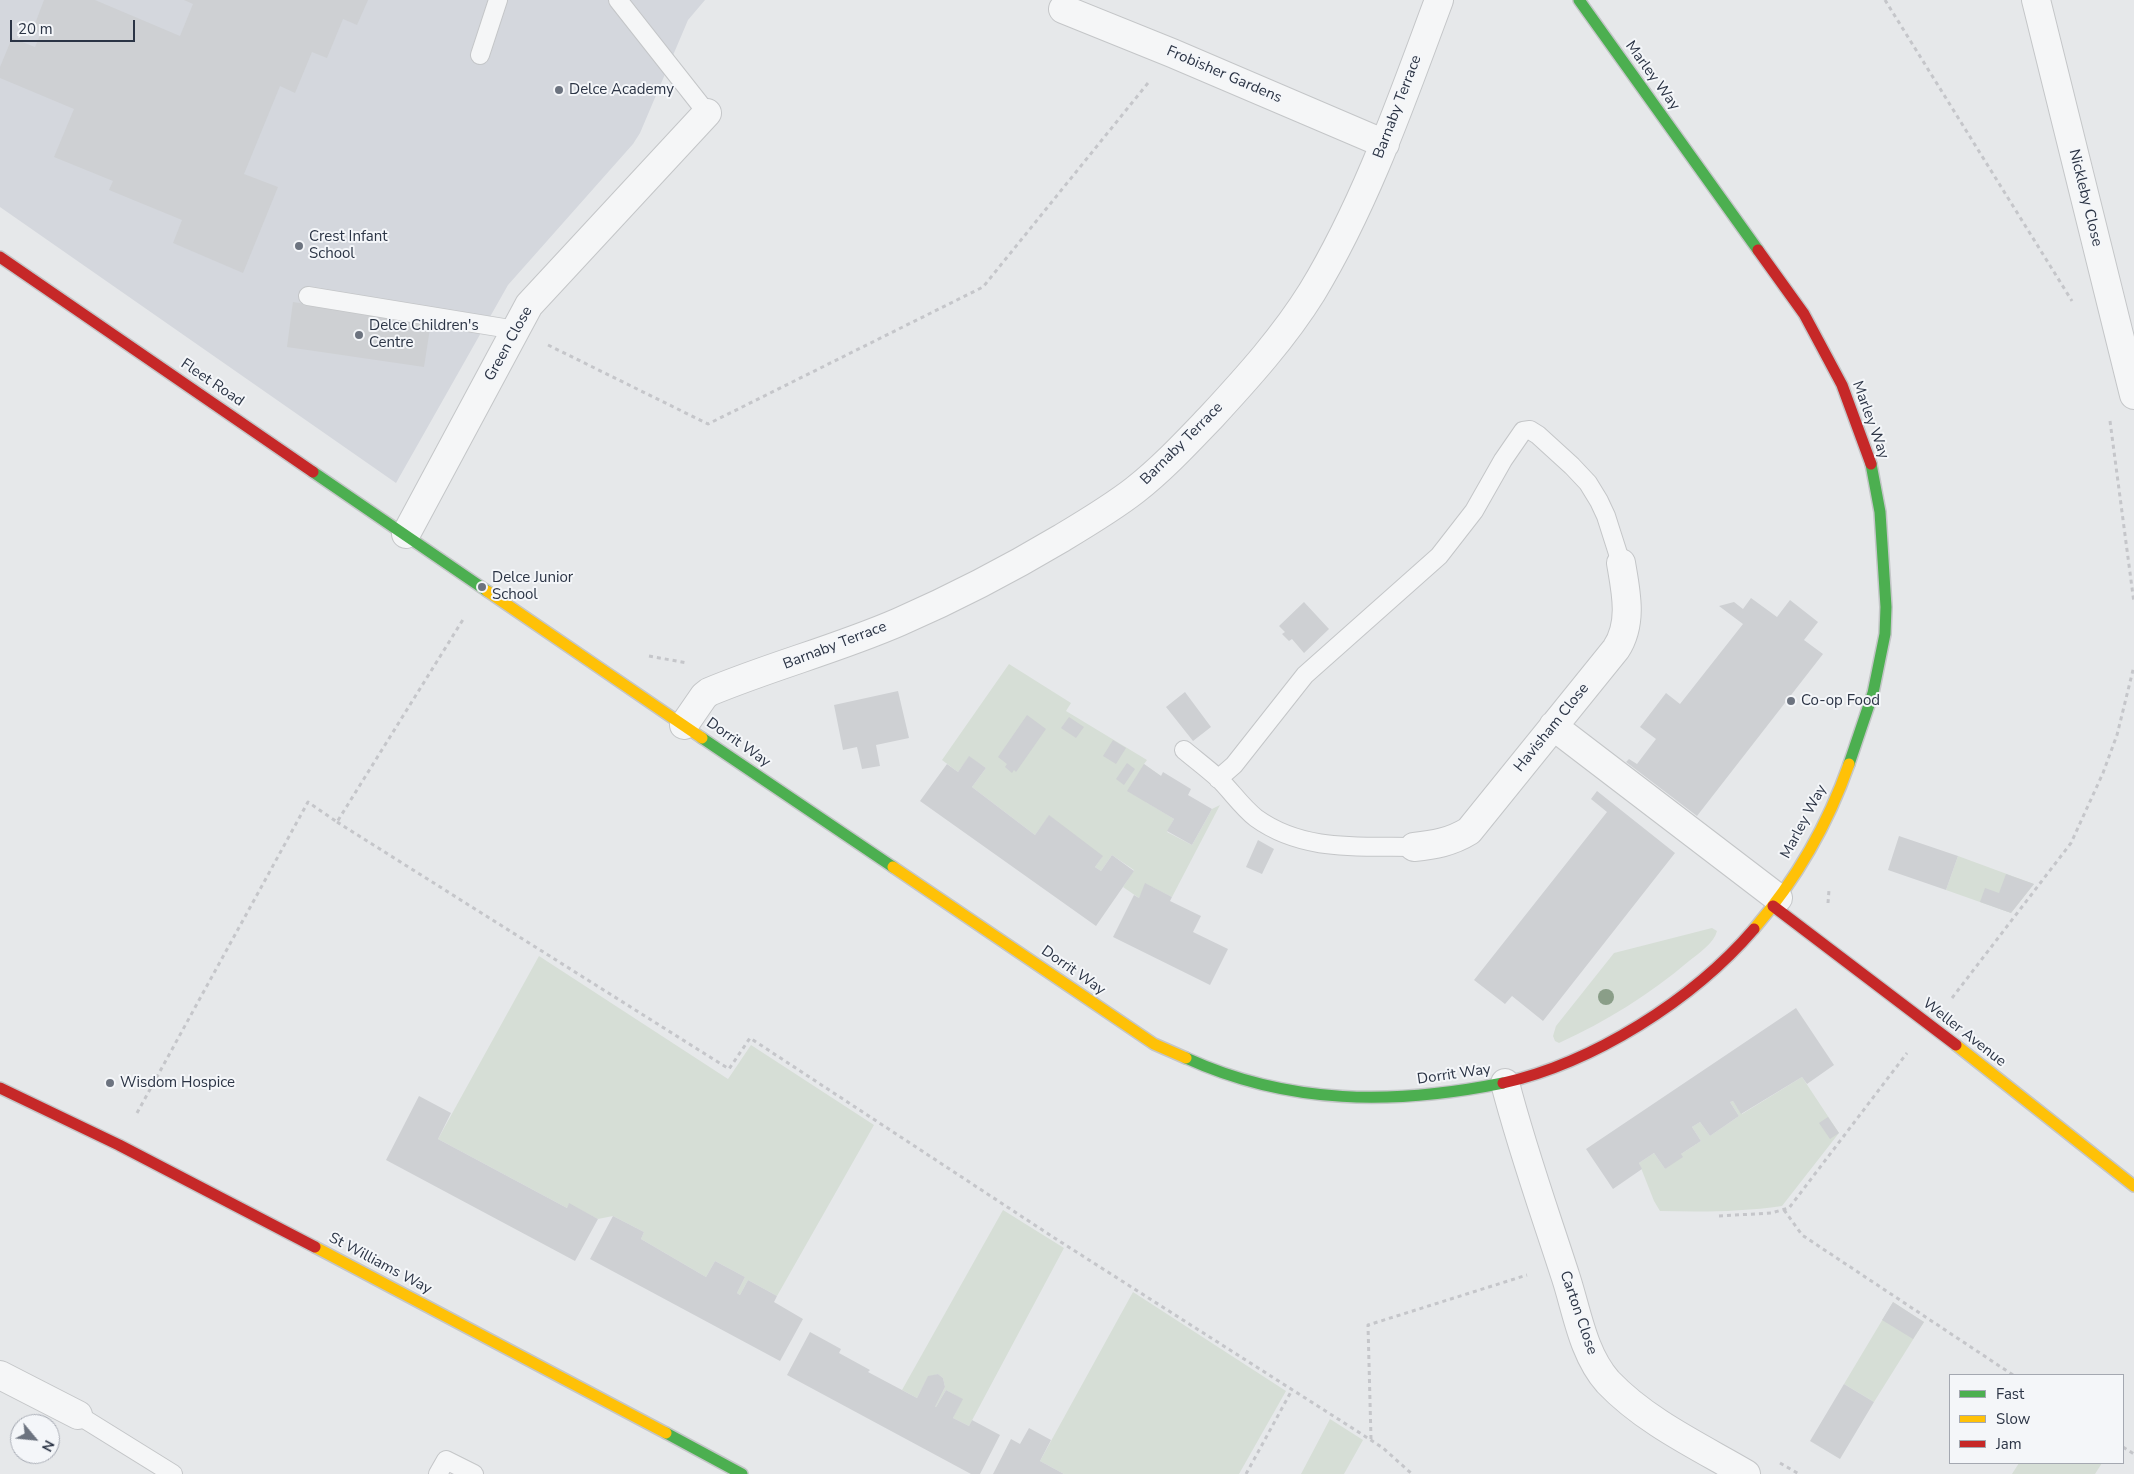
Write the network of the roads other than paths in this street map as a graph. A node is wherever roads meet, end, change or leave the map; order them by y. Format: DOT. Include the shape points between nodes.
graph roads {
  1 [pos="498,0"];
  2 [pos="618,0"];
  3 [pos="1439,0"];
  4 [pos="1579,0"];
  5 [pos="2036,0"];
  6 [pos="1063,9"];
  7 [pos="480,54"];
  8 [pos="707,113"];
  9 [pos="1385,144"];
  10 [pos="0,258"];
  11 [pos="308,296"];
  12 [pos="516,330"];
  13 [pos="2134,395"];
  14 [pos="406,534"];
  15 [pos="1621,563"];
  16 [pos="684,725"];
  17 [pos="1553,726"];
  18 [pos="1184,750"];
  19 [pos="1218,778"];
  20 [pos="1414,847"];
  21 [pos="1776,902"];
  22 [pos="1505,1083"];
  23 [pos="0,1088"];
  24 [pos="2134,1186"];
  25 [pos="0,1375"];
  26 [pos="78,1415"];
  27 [pos="173,1474"];
  28 [pos="438,1474"];
  29 [pos="474,1474"];
  30 [pos="742,1474"];
  31 [pos="1746,1474"];
  1 -- 7 [label="lane"];
  2 -- 8 [label="lane"];
  3 -- 9 [label="street, Barnaby Terrace"];
  4 -- 21 [label="street, Marley Way" via="1804,314 1842,385 1868,454 1874,480 1880,512 1886,607 1879,669 1855,748 1835,799"];
  5 -- 13 [label="street, Nickleby Close"];
  6 -- 9 [label="street, Frobisher Gardens"];
  8 -- 12 [label="street, Green Close" via="529,305"];
  9 -- 16 [label="street, Barnaby Terrace" via="1333,254 1290,324 1246,380 1147,480 1070,533 974,586 850,643 710,692"];
  10 -- 14 [label="street, Fleet Road"];
  11 -- 12 [label="lane"];
  12 -- 14 [label="street, Green Close"];
  14 -- 16 [label="street, Dorrit Way"];
  15 -- 17 [label="street, Havisham Close" via="1627,609 1624,635"];
  15 -- 19 [label="lane" via="1606,516 1588,483 1538,435 1530,430 1523,431 1474,511 1439,556 1305,675 1234,765"];
  16 -- 22 [label="street, Dorrit Way" via="1142,1037 1182,1058 1298,1093 1356,1098 1422,1095"];
  17 -- 20 [label="street, Havisham Close" via="1469,831 1453,840"];
  17 -- 21 [label="street"];
  18 -- 19 [label="lane"];
  19 -- 20 [label="lane" via="1255,816 1295,839 1324,845"];
  21 -- 22 [label="street, Dorrit Way" via="1716,967 1641,1024 1612,1042 1554,1069"];
  21 -- 24 [label="street, Weller Avenue"];
  22 -- 31 [label="street, Carton Close" via="1517,1131 1586,1344 1598,1368 1630,1403"];
  23 -- 30 [label="street, St Williams Way" via="274,1225"];
  25 -- 26 [label="street"];
  26 -- 27 [label="lane"];
  28 -- 29 [label="lane" via="446,1460"];
}
